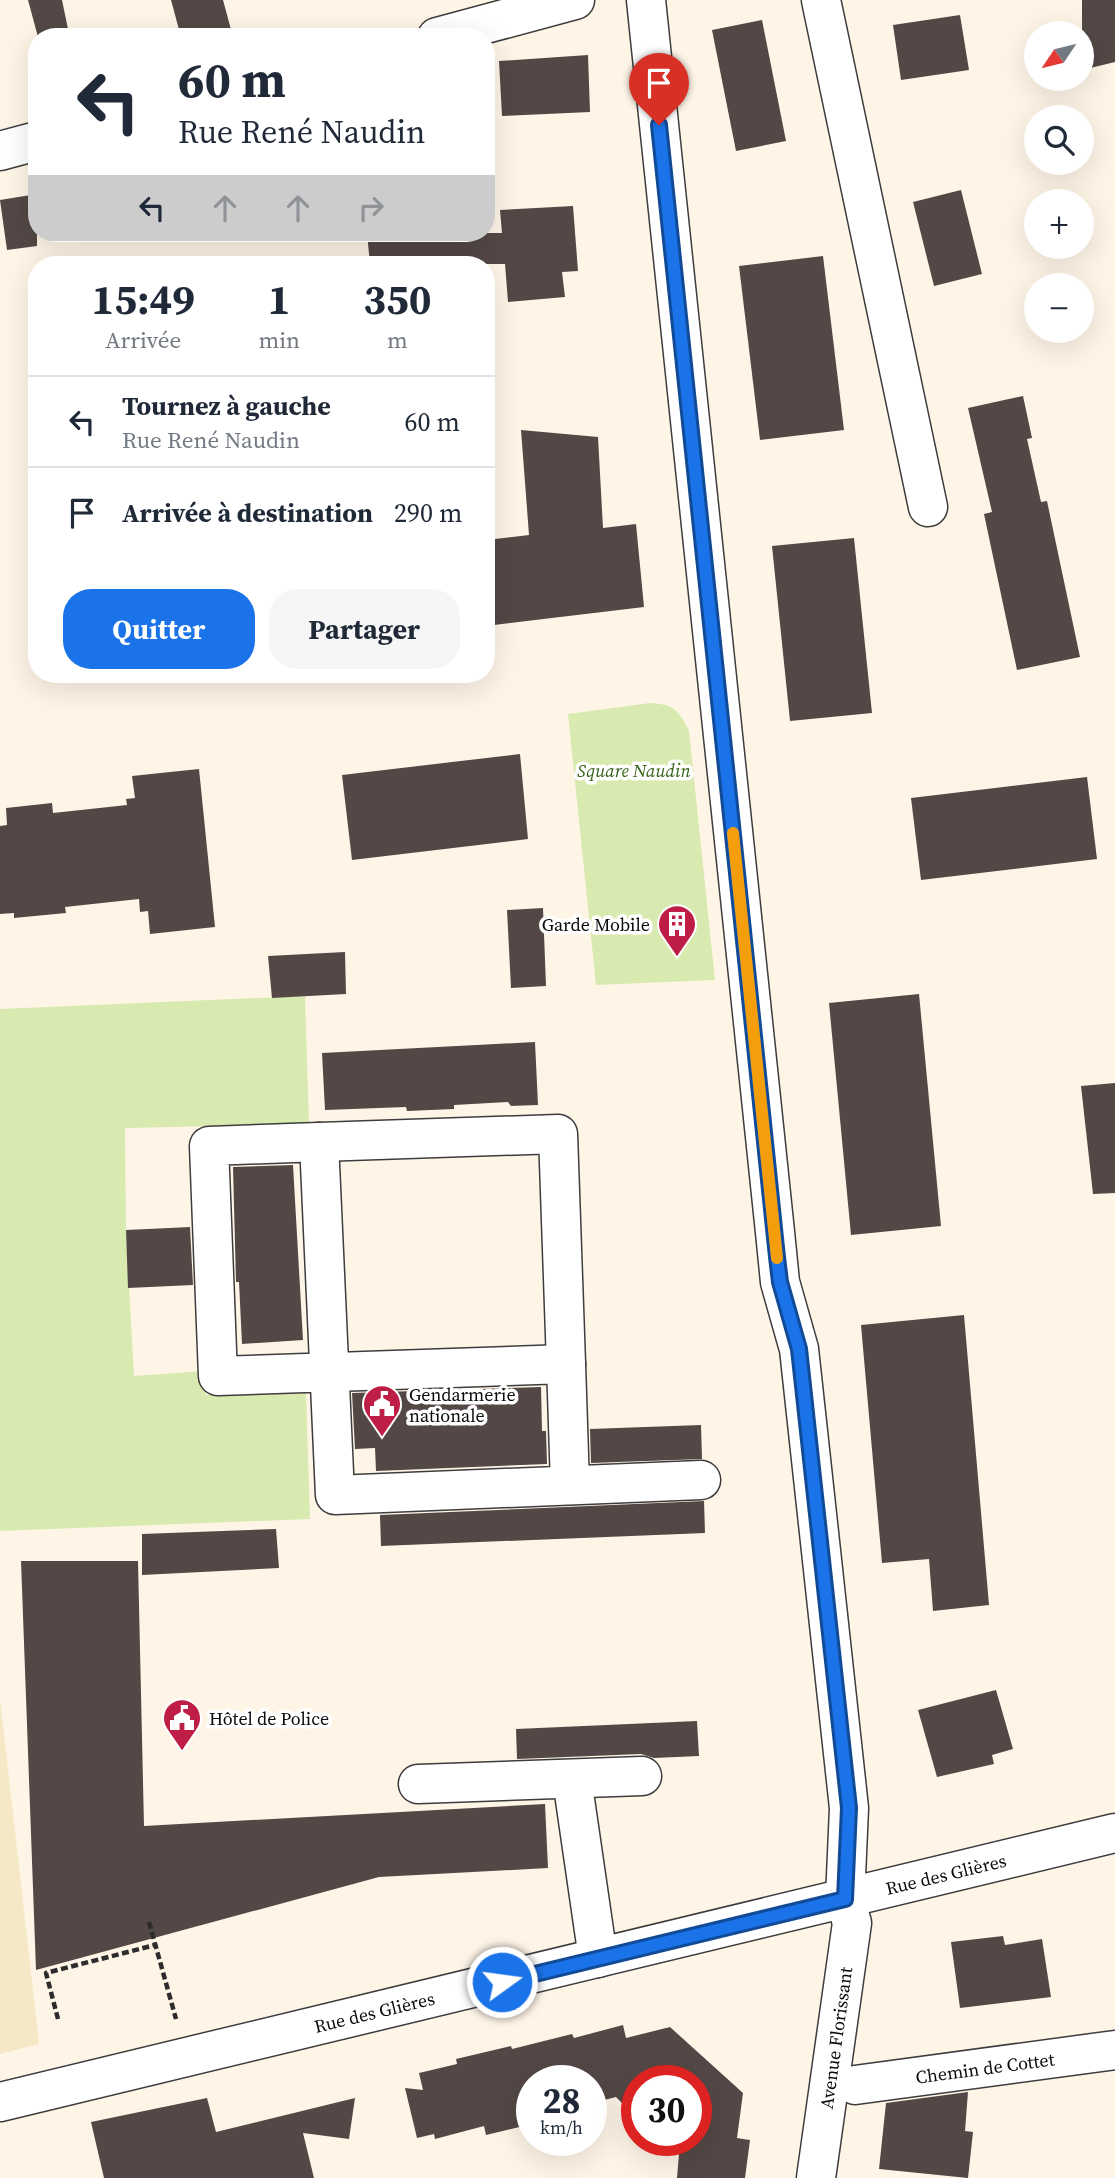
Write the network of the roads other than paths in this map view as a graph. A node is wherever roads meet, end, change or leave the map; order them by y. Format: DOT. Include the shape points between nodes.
graph roads {
  1 [pos="575,0"];
  2 [pos="646,0"];
  3 [pos="821,0"];
  4 [pos="471,28"];
  5 [pos="28,143"];
  6 [pos="0,151"];
  7 [pos="928,507"];
  8 [pos="319,1142"];
  9 [pos="566,1364"];
  10 [pos="329,1372"];
  11 [pos="701,1480"];
  12 [pos="570,1485"];
  13 [pos="642,1776"];
  14 [pos="572,1779"];
  15 [pos="418,1784"];
  16 [pos="1115,1833"];
  17 [pos="845,1899"];
  18 [pos="598,1958"];
  19 [pos="1115,2050"];
  20 [pos="855,2085"];
  21 [pos="0,2102"];
  22 [pos="816,2178"];
  1 -- 4 [label="street"];
  2 -- 17 [label="street, Avenue Florissant" via="780,1282 799,1349 849,1808"];
  3 -- 7 [label="street"];
  5 -- 6 [label="street"];
  8 -- 9 [label="street" via="558,1134"];
  8 -- 10 [label="street"];
  8 -- 10 [label="street" via="209,1146 218,1376"];
  9 -- 10 [label="street"];
  9 -- 12 [label="street"];
  10 -- 12 [label="street" via="335,1495"];
  11 -- 12 [label="street"];
  13 -- 14 [label="street"];
  14 -- 15 [label="street"];
  14 -- 18 [label="street"];
  16 -- 17 [label="street, Rue des Glières"];
  17 -- 18 [label="street, Rue des Glières"];
  17 -- 22 [label="street, Avenue Florissant" via="852,1923"];
  18 -- 21 [label="street, Rue des Glières"];
  19 -- 20 [label="street, Chemin de Cottet"];
}
